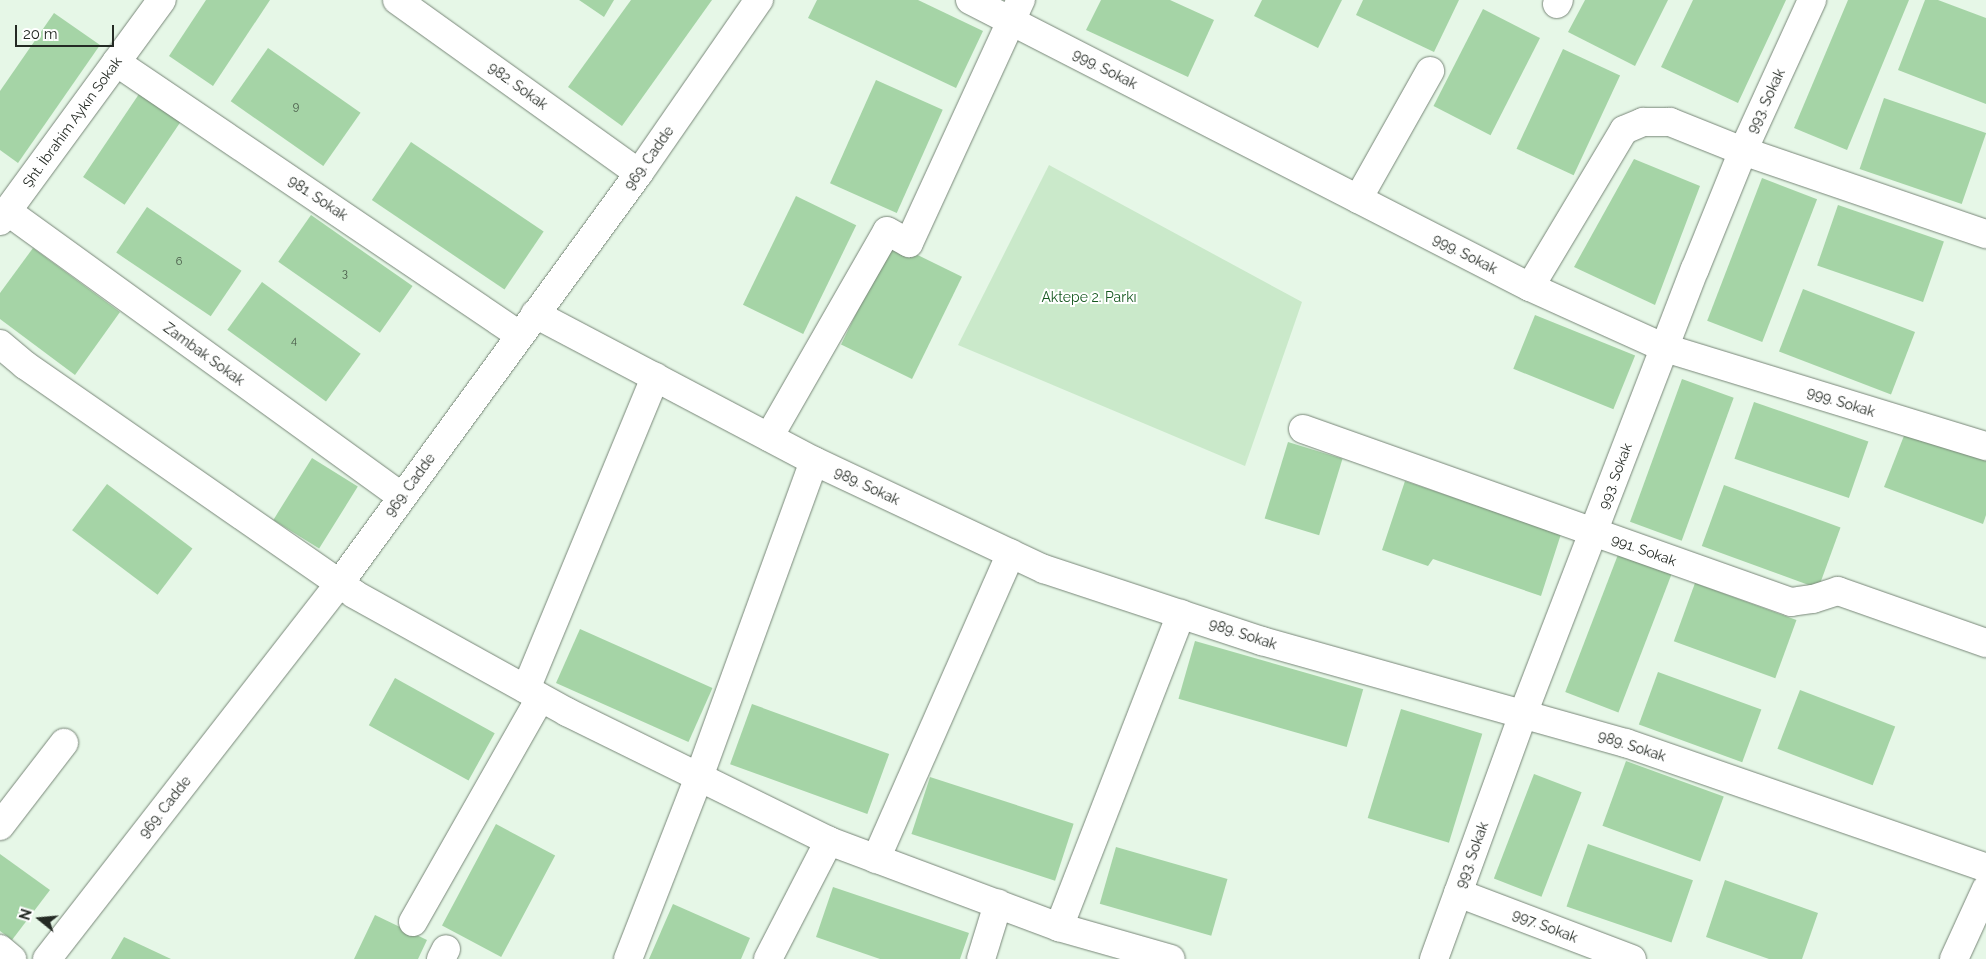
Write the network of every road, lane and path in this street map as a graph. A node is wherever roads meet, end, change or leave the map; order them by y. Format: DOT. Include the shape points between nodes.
graph roads {
  1 [pos="162,0"];
  2 [pos="397,0"];
  3 [pos="759,0"];
  4 [pos="970,0"];
  5 [pos="1812,0"];
  6 [pos="1016,11"];
  7 [pos="116,62"];
  8 [pos="1430,72"];
  9 [pos="1743,151"];
  10 [pos="639,173"];
  11 [pos="1358,199"];
  12 [pos="4,216"];
  13 [pos="1986,234"];
  14 [pos="1530,287"];
  15 [pos="527,324"];
  16 [pos="1,347"];
  17 [pos="1664,348"];
  18 [pos="656,377"];
  19 [pos="1302,430"];
  20 [pos="769,437"];
  21 [pos="1986,446"];
  22 [pos="814,461"];
  23 [pos="402,497"];
  24 [pos="1593,532"];
  25 [pos="1011,553"];
  26 [pos="339,584"];
  27 [pos="1181,614"];
  28 [pos="1986,643"];
  29 [pos="533,693"];
  30 [pos="1523,714"];
  31 [pos="64,743"];
  32 [pos="699,778"];
  33 [pos="0,826"];
  34 [pos="829,841"];
  35 [pos="876,859"];
  36 [pos="1986,868"];
  37 [pos="1986,889"];
  38 [pos="1458,893"];
  39 [pos="998,904"];
  40 [pos="413,922"];
  41 [pos="1059,927"];
  42 [pos="0,949"];
  43 [pos="1960,952"];
  44 [pos="1167,958"];
  45 [pos="12,959"];
  46 [pos="47,959"];
  47 [pos="628,959"];
  48 [pos="768,959"];
  49 [pos="981,959"];
  50 [pos="1434,959"];
  51 [pos="1632,959"];
  1 -- 7 [label="street, Şht. İbrahim Aykın Sokak"];
  2 -- 10 [label="street, 982. Sokak"];
  3 -- 10 [label="street, 969. Cadde"];
  4 -- 6 [label="street, 999. Sokak"];
  5 -- 9 [label="street, 993. Sokak"];
  6 -- 11 [label="street, 999. Sokak"];
  6 -- 20 [label="street" via="908,243 887,232"];
  7 -- 12 [label="street, Şht. İbrahim Aykın Sokak"];
  7 -- 15 [label="street, 981. Sokak"];
  8 -- 11 [label="street"];
  9 -- 13 [label="street"];
  9 -- 14 [label="street" via="1670,122 1643,122 1624,130"];
  9 -- 17 [label="street, 993. Sokak"];
  10 -- 15 [label="street, 969. Cadde"];
  11 -- 14 [label="street, 999. Sokak"];
  12 -- 23 [label="street, Zambak Sokak"];
  14 -- 17 [label="street, 999. Sokak"];
  15 -- 18 [label="street, 989. Sokak"];
  15 -- 23 [label="street, 969. Cadde"];
  16 -- 26 [label="street"];
  17 -- 21 [label="street, 999. Sokak"];
  17 -- 24 [label="street, 993. Sokak"];
  18 -- 20 [label="street, 989. Sokak"];
  18 -- 29 [label="street"];
  19 -- 24 [label="street, 991. Sokak"];
  20 -- 22 [label="street, 989. Sokak"];
  22 -- 25 [label="street, 989. Sokak"];
  22 -- 32 [label="street"];
  23 -- 26 [label="street, 969. Cadde"];
  24 -- 28 [label="street, 991. Sokak" via="1791,602 1813,599 1838,590"];
  24 -- 30 [label="street, 993. Sokak"];
  25 -- 27 [label="street, 989. Sokak" via="1044,569"];
  25 -- 35 [label="street"];
  26 -- 29 [label="street"];
  26 -- 46 [label="street, 969. Cadde"];
  27 -- 30 [label="street, 989. Sokak" via="1262,641"];
  27 -- 41 [label="street"];
  29 -- 32 [label="street"];
  29 -- 40 [label="street"];
  30 -- 36 [label="street, 989. Sokak" via="1626,743"];
  30 -- 38 [label="street, 993. Sokak"];
  31 -- 33 [label="street"];
  32 -- 34 [label="street"];
  32 -- 47 [label="street"];
  34 -- 35 [label="street"];
  34 -- 48 [label="street"];
  35 -- 39 [label="street"];
  37 -- 43 [label="street"];
  38 -- 50 [label="street, 993. Sokak"];
  38 -- 51 [label="street, 997. Sokak"];
  39 -- 41 [label="street"];
  39 -- 49 [label="street"];
  41 -- 44 [label="street"];
  42 -- 45 [label="street"];
}
